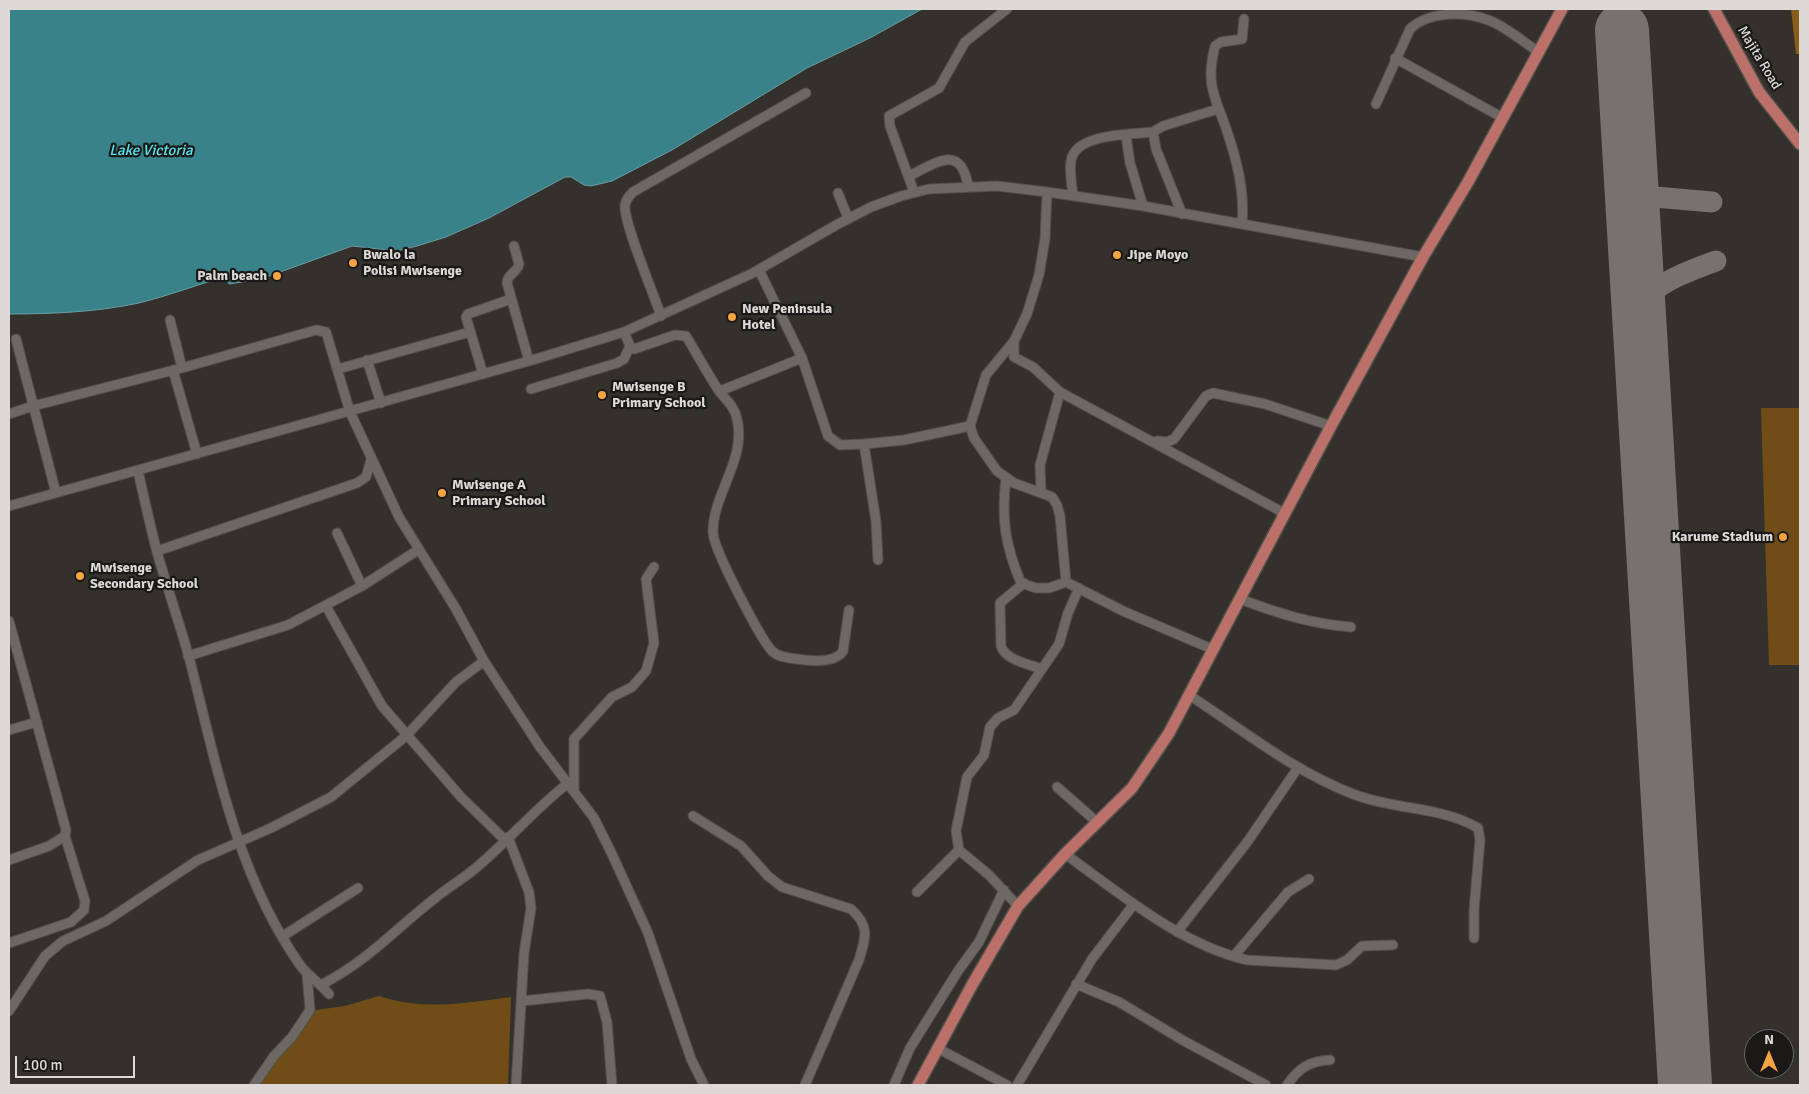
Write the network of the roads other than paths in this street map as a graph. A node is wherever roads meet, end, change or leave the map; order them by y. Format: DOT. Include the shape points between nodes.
graph roads {
  1 [pos="1007,9"];
  2 [pos="1562,9"];
  3 [pos="1714,9"];
  4 [pos="1244,19"];
  5 [pos="1537,51"];
  6 [pos="1396,58"];
  7 [pos="806,93"];
  8 [pos="1376,104"];
  9 [pos="1218,109"];
  10 [pos="1502,118"];
  11 [pos="1153,132"];
  12 [pos="1126,136"];
  13 [pos="1800,144"];
  14 [pos="909,176"];
  15 [pos="968,186"];
  16 [pos="914,192"];
  17 [pos="1047,192"];
  18 [pos="838,193"];
  19 [pos="1073,196"];
  20 [pos="1143,206"];
  21 [pos="1182,214"];
  22 [pos="848,218"];
  23 [pos="1242,224"];
  24 [pos="514,246"];
  25 [pos="1423,257"];
  26 [pos="758,270"];
  27 [pos="511,299"];
  28 [pos="661,316"];
  29 [pos="170,320"];
  30 [pos="470,332"];
  31 [pos="624,332"];
  32 [pos="16,339"];
  33 [pos="1014,340"];
  34 [pos="630,346"];
  35 [pos="802,358"];
  36 [pos="367,360"];
  37 [pos="529,361"];
  38 [pos="338,368"];
  39 [pos="178,369"];
  40 [pos="483,374"];
  41 [pos="531,390"];
  42 [pos="720,392"];
  43 [pos="1060,392"];
  44 [pos="381,403"];
  45 [pos="33,406"];
  46 [pos="350,412"];
  47 [pos="9,414"];
  48 [pos="970,426"];
  49 [pos="1331,426"];
  50 [pos="1149,439"];
  51 [pos="864,444"];
  52 [pos="197,454"];
  53 [pos="371,460"];
  54 [pos="138,471"];
  55 [pos="1006,478"];
  56 [pos="1041,491"];
  57 [pos="56,493"];
  58 [pos="9,506"];
  59 [pos="1284,513"];
  60 [pos="337,532"];
  61 [pos="418,550"];
  62 [pos="157,551"];
  63 [pos="878,560"];
  64 [pos="654,567"];
  65 [pos="1066,582"];
  66 [pos="1024,583"];
  67 [pos="362,586"];
  68 [pos="1079,588"];
  69 [pos="1240,599"];
  70 [pos="326,606"];
  71 [pos="849,610"];
  72 [pos="9,621"];
  73 [pos="1351,627"];
  74 [pos="1212,649"];
  75 [pos="188,656"];
  76 [pos="484,661"];
  77 [pos="1041,669"];
  78 [pos="1190,696"];
  79 [pos="37,722"];
  80 [pos="9,730"];
  81 [pos="406,736"];
  82 [pos="1297,769"];
  83 [pos="570,787"];
  84 [pos="1057,787"];
  85 [pos="693,816"];
  86 [pos="1098,823"];
  87 [pos="65,836"];
  88 [pos="506,839"];
  89 [pos="240,841"];
  90 [pos="959,850"];
  91 [pos="1065,854"];
  92 [pos="9,860"];
  93 [pos="1309,879"];
  94 [pos="358,888"];
  95 [pos="1004,890"];
  96 [pos="917,892"];
  97 [pos="1134,904"];
  98 [pos="1018,906"];
  99 [pos="1177,932"];
  100 [pos="284,936"];
  101 [pos="1474,938"];
  102 [pos="9,943"];
  103 [pos="1393,945"];
  104 [pos="1234,956"];
  105 [pos="307,974"];
  106 [pos="1076,984"];
  107 [pos="321,985"];
  108 [pos="329,994"];
  109 [pos="522,1001"];
  110 [pos="9,1011"];
  111 [pos="937,1048"];
  112 [pos="1330,1060"];
  113 [pos="254,1085"];
  114 [pos="516,1085"];
  115 [pos="612,1085"];
  116 [pos="704,1085"];
  117 [pos="805,1085"];
  118 [pos="894,1085"];
  119 [pos="918,1085"];
  120 [pos="1007,1085"];
  121 [pos="1017,1085"];
  122 [pos="1266,1085"];
  123 [pos="1287,1085"];
  1 -- 14 [label="street" via="965,42 939,88 889,116"];
  2 -- 5 [label="main road"];
  3 -- 13 [label="main road, Majita Road" via="1759,92"];
  4 -- 9 [label="street" via="1242,39 1215,46 1210,79"];
  5 -- 6 [label="street" via="1489,20 1471,15 1450,15 1418,21 1410,29"];
  5 -- 10 [label="main road"];
  6 -- 8 [label="street"];
  6 -- 10 [label="street"];
  7 -- 28 [label="street" via="627,198 628,222"];
  9 -- 11 [label="street"];
  9 -- 23 [label="street" via="1238,167 1244,207"];
  10 -- 25 [label="main road"];
  11 -- 12 [label="street"];
  11 -- 21 [label="street" via="1156,149"];
  12 -- 19 [label="street" via="1092,140 1077,148 1070,160"];
  12 -- 20 [label="street"];
  14 -- 15 [label="street" via="943,160 952,160 964,168"];
  14 -- 16 [label="street"];
  15 -- 16 [label="street"];
  15 -- 17 [label="street"];
  16 -- 22 [label="street"];
  17 -- 19 [label="street"];
  17 -- 33 [label="street" via="1045,239 1039,275 1027,314"];
  18 -- 22 [label="street"];
  19 -- 20 [label="street"];
  20 -- 21 [label="street"];
  21 -- 23 [label="street"];
  22 -- 26 [label="street"];
  23 -- 25 [label="street"];
  24 -- 27 [label="street" via="519,264 507,279"];
  25 -- 49 [label="main road"];
  26 -- 28 [label="street"];
  26 -- 35 [label="street"];
  27 -- 30 [label="street" via="468,314 466,321"];
  27 -- 37 [label="street"];
  28 -- 31 [label="street"];
  29 -- 39 [label="street"];
  30 -- 36 [label="street"];
  30 -- 40 [label="street"];
  31 -- 34 [label="street"];
  31 -- 37 [label="street"];
  32 -- 45 [label="street"];
  33 -- 43 [label="street" via="1014,357 1033,366"];
  33 -- 48 [label="street" via="986,375"];
  34 -- 41 [label="street" via="624,359 617,363"];
  34 -- 42 [label="street" via="639,349 675,334 683,334"];
  35 -- 42 [label="street"];
  35 -- 51 [label="street" via="828,436 840,445"];
  36 -- 38 [label="street"];
  36 -- 44 [label="street"];
  37 -- 40 [label="street"];
  38 -- 39 [label="street" via="328,334 319,330"];
  38 -- 46 [label="street"];
  39 -- 45 [label="street"];
  39 -- 52 [label="street"];
  40 -- 44 [label="street"];
  42 -- 71 [label="street" via="732,407 738,430 736,453 713,534 764,642 774,653 786,658 804,660 840,656"];
  43 -- 50 [label="street"];
  43 -- 56 [label="street" via="1040,465"];
  44 -- 46 [label="street"];
  45 -- 47 [label="street"];
  45 -- 57 [label="street"];
  46 -- 52 [label="street"];
  46 -- 53 [label="street"];
  48 -- 51 [label="street" via="904,440"];
  48 -- 55 [label="street" via="990,462"];
  49 -- 50 [label="street" via="1265,404 1213,393 1206,396 1171,441"];
  49 -- 59 [label="main road"];
  50 -- 59 [label="street"];
  51 -- 63 [label="street" via="876,520"];
  52 -- 54 [label="street"];
  53 -- 61 [label="street"];
  53 -- 62 [label="street" via="366,476 357,484"];
  54 -- 57 [label="street"];
  54 -- 62 [label="street"];
  55 -- 56 [label="street"];
  55 -- 66 [label="street" via="1005,534 1010,556 1021,583"];
  56 -- 65 [label="street" via="1052,497 1057,505"];
  57 -- 58 [label="street"];
  59 -- 69 [label="main road"];
  60 -- 67 [label="street"];
  61 -- 67 [label="street"];
  61 -- 76 [label="street"];
  62 -- 75 [label="street"];
  64 -- 83 [label="street" via="646,581 653,629 652,655 640,680 632,688 612,697 574,739"];
  65 -- 66 [label="street" via="1049,588 1036,588"];
  65 -- 68 [label="street"];
  66 -- 77 [label="street" via="1000,603 1001,646 1008,656"];
  67 -- 70 [label="street"];
  68 -- 74 [label="street" via="1123,611"];
  68 -- 77 [label="street" via="1059,644"];
  69 -- 73 [label="street" via="1306,622"];
  69 -- 74 [label="main road"];
  70 -- 75 [label="street" via="288,626"];
  70 -- 81 [label="street" via="382,706"];
  72 -- 79 [label="street"];
  74 -- 78 [label="main road"];
  75 -- 89 [label="street" via="221,788"];
  76 -- 81 [label="street" via="456,682"];
  76 -- 83 [label="street"];
  77 -- 90 [label="street" via="1014,710 998,718 990,727 984,755 967,777 956,831"];
  78 -- 82 [label="street"];
  78 -- 86 [label="main road" via="1136,783"];
  79 -- 80 [label="street"];
  79 -- 87 [label="street" via="64,821"];
  81 -- 88 [label="street" via="469,806"];
  81 -- 89 [label="street" via="332,797"];
  82 -- 99 [label="street" via="1248,841"];
  82 -- 101 [label="street" via="1373,801 1464,820 1478,828"];
  83 -- 88 [label="street"];
  83 -- 116 [label="street" via="594,818 628,885 665,979 691,1059"];
  84 -- 86 [label="street"];
  85 -- 117 [label="street" via="741,846 782,887 851,909 865,926 865,941 859,960"];
  86 -- 91 [label="main road"];
  87 -- 92 [label="street" via="49,846"];
  87 -- 102 [label="street" via="84,910 71,922"];
  88 -- 107 [label="street" via="477,867 434,899 364,960"];
  88 -- 109 [label="street" via="529,892 531,908 524,953"];
  89 -- 100 [label="street" via="269,913"];
  89 -- 110 [label="street" via="181,869 106,921 63,941 45,956"];
  90 -- 95 [label="street"];
  90 -- 96 [label="street"];
  91 -- 97 [label="street"];
  91 -- 98 [label="main road"];
  93 -- 104 [label="street" via="1288,892"];
  94 -- 100 [label="street"];
  95 -- 98 [label="street"];
  95 -- 118 [label="street" via="979,942 910,1048"];
  97 -- 99 [label="street"];
  97 -- 106 [label="street"];
  98 -- 111 [label="main road"];
  99 -- 104 [label="street"];
  100 -- 105 [label="street"];
  103 -- 104 [label="street" via="1362,946 1336,965 1247,960"];
  105 -- 107 [label="street"];
  105 -- 113 [label="street" via="310,1010"];
  106 -- 121 [label="street"];
  106 -- 122 [label="street" via="1119,1002"];
  107 -- 108 [label="street"];
  109 -- 114 [label="street"];
  109 -- 115 [label="street" via="588,994 600,996 607,1022"];
  111 -- 119 [label="main road"];
  111 -- 120 [label="street"];
  112 -- 123 [label="street" via="1308,1063"];
}
